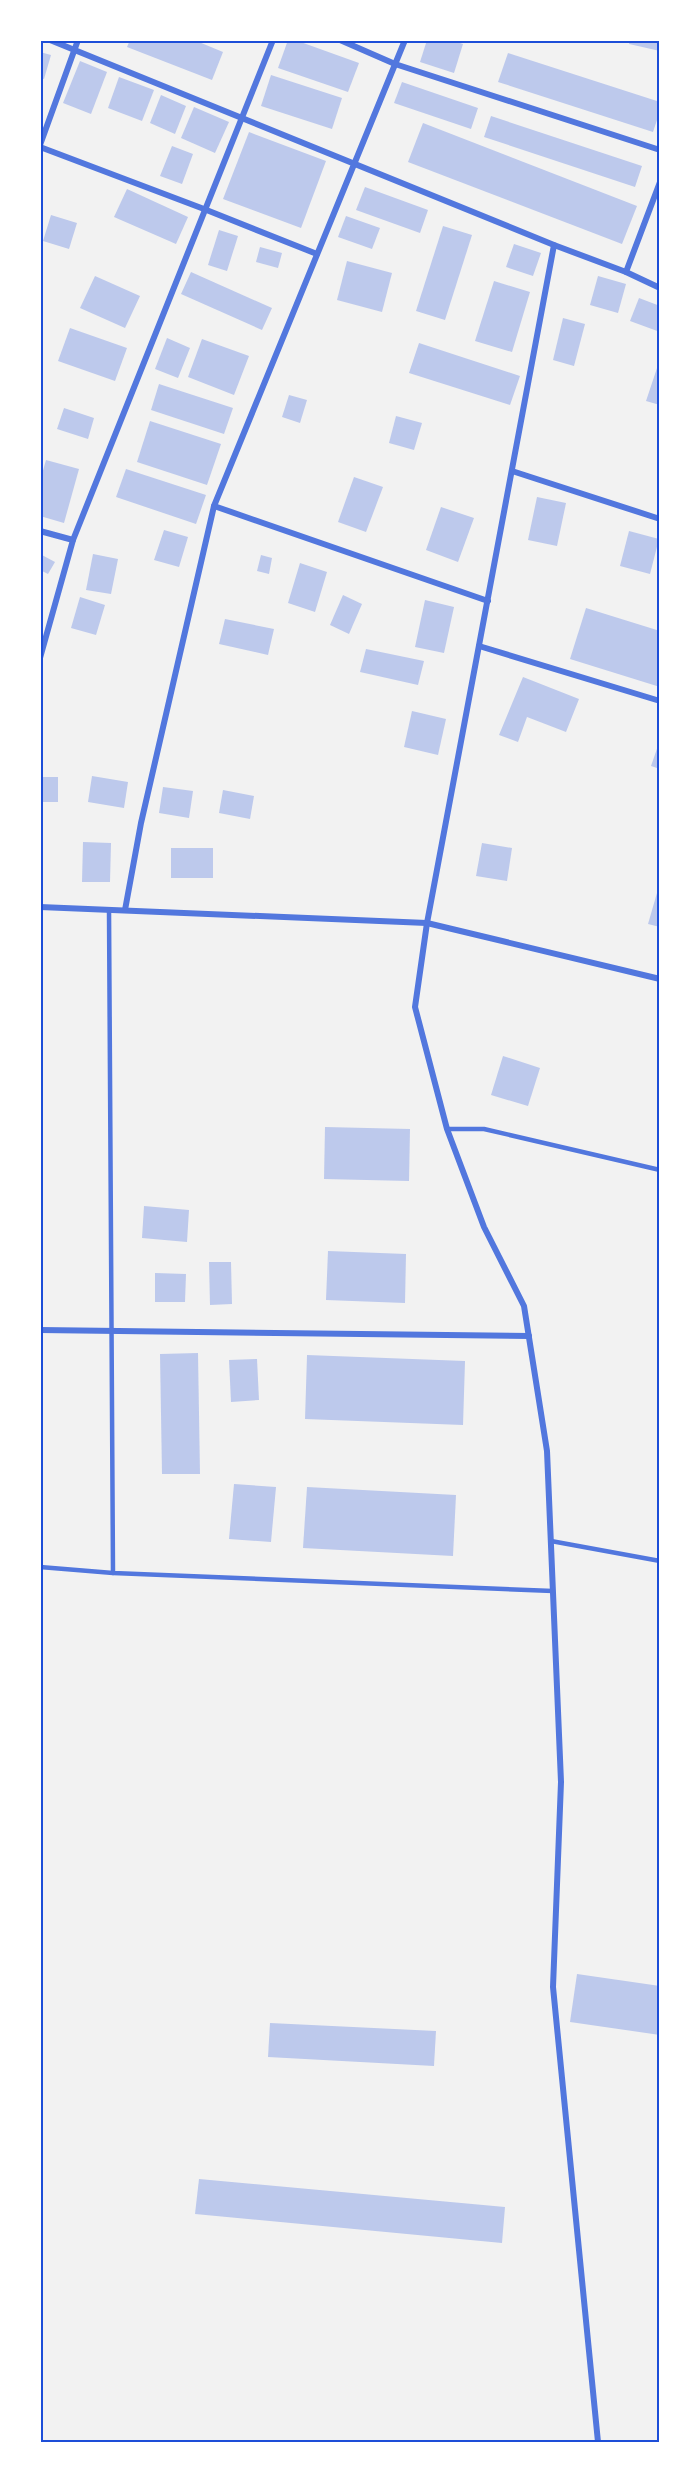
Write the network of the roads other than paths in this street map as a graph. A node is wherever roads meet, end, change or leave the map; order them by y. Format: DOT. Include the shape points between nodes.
graph roads {
  1 [pos="50,40"];
  2 [pos="78,40"];
  3 [pos="273,40"];
  4 [pos="340,40"];
  5 [pos="405,40"];
  6 [pos="74,50"];
  7 [pos="395,64"];
  8 [pos="240,118"];
  9 [pos="40,146"];
  10 [pos="660,150"];
  11 [pos="354,164"];
  12 [pos="660,182"];
  13 [pos="204,209"];
  14 [pos="554,245"];
  15 [pos="317,254"];
  16 [pos="626,272"];
  17 [pos="660,288"];
  18 [pos="512,471"];
  19 [pos="214,506"];
  20 [pos="660,519"];
  21 [pos="40,531"];
  22 [pos="74,540"];
  23 [pos="488,601"];
  24 [pos="479,646"];
  25 [pos="40,658"];
  26 [pos="660,701"];
  27 [pos="40,907"];
  28 [pos="109,910"];
  29 [pos="125,910"];
  30 [pos="427,923"];
  31 [pos="660,979"];
  32 [pos="447,1129"];
  33 [pos="660,1170"];
  34 [pos="40,1330"];
  35 [pos="111,1331"];
  36 [pos="529,1336"];
  37 [pos="550,1541"];
  38 [pos="660,1561"];
  39 [pos="40,1567"];
  40 [pos="113,1573"];
  41 [pos="553,1591"];
  42 [pos="598,2442"];
  1 -- 6 [label="street"];
  2 -- 6 [label="street"];
  3 -- 8 [label="street"];
  4 -- 7 [label="street"];
  5 -- 7 [label="street"];
  6 -- 8 [label="street"];
  6 -- 9 [label="street"];
  7 -- 10 [label="street"];
  7 -- 11 [label="street"];
  8 -- 11 [label="street"];
  8 -- 13 [label="street"];
  9 -- 13 [label="street"];
  11 -- 14 [label="street"];
  11 -- 15 [label="street"];
  12 -- 16 [label="street"];
  13 -- 15 [label="street"];
  13 -- 22 [label="street"];
  14 -- 16 [label="street"];
  14 -- 18 [label="street"];
  15 -- 19 [label="street"];
  16 -- 17 [label="street"];
  18 -- 20 [label="street"];
  18 -- 23 [label="street"];
  19 -- 23 [label="street"];
  19 -- 29 [label="street" via="141,823"];
  21 -- 22 [label="street"];
  22 -- 25 [label="street"];
  23 -- 24 [label="street"];
  24 -- 26 [label="street"];
  24 -- 30 [label="street"];
  27 -- 28 [label="street"];
  28 -- 29 [label="street"];
  28 -- 35 [label="lane"];
  29 -- 30 [label="street"];
  30 -- 31 [label="street"];
  30 -- 32 [label="street" via="415,1007"];
  32 -- 33 [label="lane" via="484,1129"];
  32 -- 36 [label="street" via="484,1227 524,1306"];
  34 -- 35 [label="street"];
  35 -- 36 [label="street"];
  35 -- 40 [label="lane"];
  36 -- 37 [label="street" via="547,1451"];
  37 -- 38 [label="lane"];
  37 -- 41 [label="street"];
  39 -- 40 [label="lane"];
  40 -- 41 [label="lane"];
  41 -- 42 [label="street" via="561,1782 553,1987"];
}
